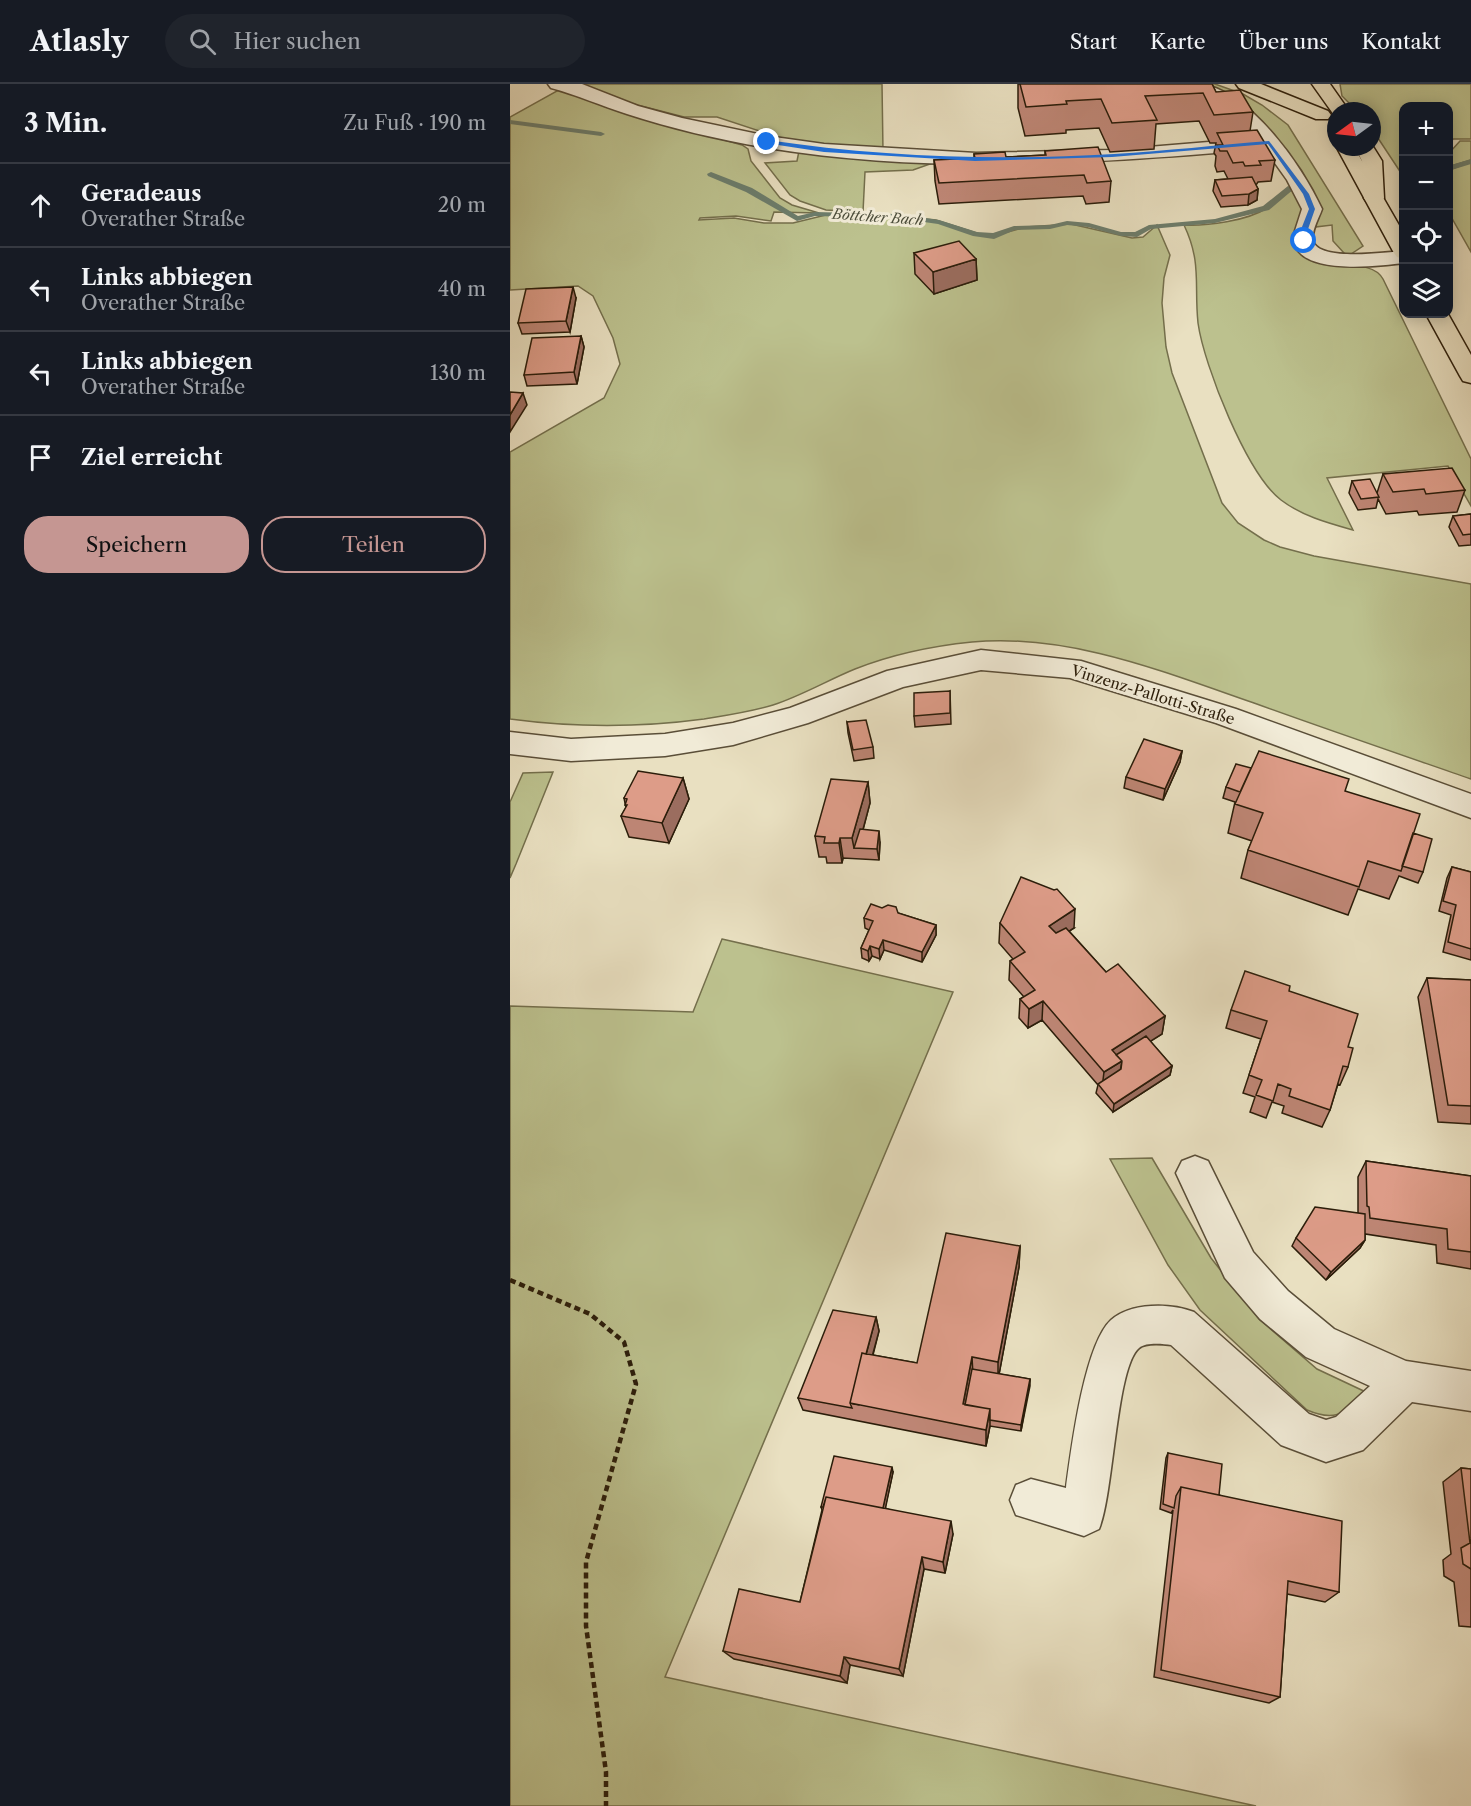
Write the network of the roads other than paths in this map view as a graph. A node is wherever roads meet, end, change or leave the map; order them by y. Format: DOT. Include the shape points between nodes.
graph roads {
  1 [pos="557,84"];
  2 [pos="1189,84"];
  3 [pos="1245,84"];
  4 [pos="1293,84"];
  5 [pos="1321,84"];
  6 [pos="1327,102"];
  7 [pos="1327,110"];
  8 [pos="1327,112"];
  9 [pos="1269,143"];
  10 [pos="1350,156"];
  11 [pos="1369,156"];
  12 [pos="1374,198"];
  13 [pos="1399,246"];
  14 [pos="1399,255"];
  15 [pos="1439,318"];
  16 [pos="1471,376"];
  17 [pos="510,743"];
  18 [pos="1471,806"];
  19 [pos="1195,1173"];
  20 [pos="1405,1381"];
  21 [pos="1471,1391"];
  22 [pos="1031,1500"];
  1 -- 9 [label="street" via="680,123 824,150 975,159 1112,156"];
  2 -- 9 [label="street" via="1227,102"];
  3 -- 8 [label="main road"];
  4 -- 7 [label="main road"];
  5 -- 6 [label="main road"];
  9 -- 14 [label="street" via="1309,201 1312,209 1304,241 1312,253 1334,260"];
  10 -- 12 [label="main road"];
  11 -- 12 [label="main road"];
  12 -- 13 [label="main road"];
  15 -- 16 [label="main road"];
  17 -- 18 [label="street, Vinzenz-Pallotti-Straße" via="571,750 665,745 733,734 798,716 897,678 981,660 1071,668 1226,716"];
  19 -- 20 [label="street" via="1239,1265 1274,1305 1320,1343"];
  20 -- 21 [label="street"];
  20 -- 22 [label="street" via="1348,1435 1326,1441 1296,1430 1179,1326 1158,1324 1125,1334 1106,1374 1084,1514"];
}
